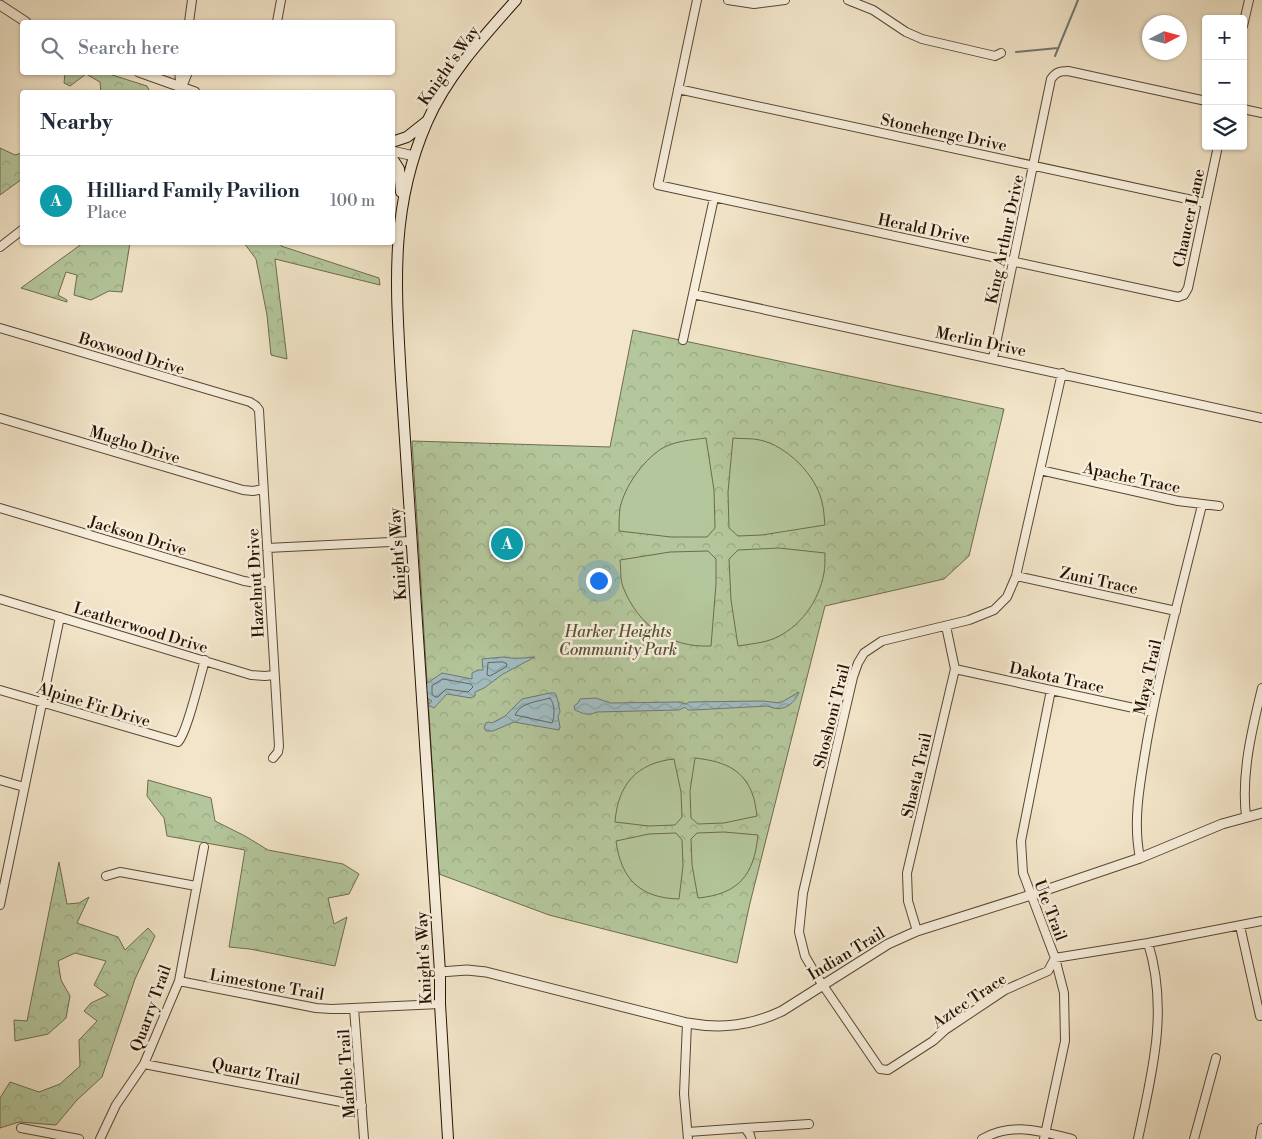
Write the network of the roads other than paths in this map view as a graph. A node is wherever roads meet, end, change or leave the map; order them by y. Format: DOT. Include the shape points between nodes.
graph roads {
  1 [pos="192,0"];
  2 [pos="281,0"];
  3 [pos="516,0"];
  4 [pos="697,0"];
  5 [pos="728,0"];
  6 [pos="785,0"];
  7 [pos="848,0"];
  8 [pos="1249,0"];
  9 [pos="0,4"];
  10 [pos="1246,15"];
  11 [pos="23,20"];
  12 [pos="189,20"];
  13 [pos="278,20"];
  14 [pos="1001,53"];
  15 [pos="146,75"];
  16 [pos="179,75"];
  17 [pos="187,75"];
  18 [pos="678,89"];
  19 [pos="180,90"];
  20 [pos="1202,100"];
  21 [pos="1247,110"];
  22 [pos="1262,113"];
  23 [pos="427,122"];
  24 [pos="395,141"];
  25 [pos="1217,150"];
  26 [pos="395,152"];
  27 [pos="414,156"];
  28 [pos="395,163"];
  29 [pos="1034,166"];
  30 [pos="714,198"];
  31 [pos="402,201"];
  32 [pos="1206,203"];
  33 [pos="20,232"];
  34 [pos="0,247"];
  35 [pos="1013,261"];
  36 [pos="693,294"];
  37 [pos="1184,295"];
  38 [pos="0,328"];
  39 [pos="683,340"];
  40 [pos="993,358"];
  41 [pos="1062,373"];
  42 [pos="256,406"];
  43 [pos="0,418"];
  44 [pos="1262,418"];
  45 [pos="1040,470"];
  46 [pos="263,489"];
  47 [pos="1202,504"];
  48 [pos="1220,506"];
  49 [pos="0,508"];
  50 [pos="411,541"];
  51 [pos="267,548"];
  52 [pos="1016,576"];
  53 [pos="269,581"];
  54 [pos="0,599"];
  55 [pos="1176,611"];
  56 [pos="60,617"];
  57 [pos="946,626"];
  58 [pos="205,660"];
  59 [pos="955,670"];
  60 [pos="274,675"];
  61 [pos="1262,688"];
  62 [pos="0,690"];
  63 [pos="1051,690"];
  64 [pos="1261,698"];
  65 [pos="42,703"];
  66 [pos="1152,712"];
  67 [pos="273,758"];
  68 [pos="0,780"];
  69 [pos="24,787"];
  70 [pos="1262,813"];
  71 [pos="1246,816"];
  72 [pos="204,847"];
  73 [pos="1140,858"];
  74 [pos="3,874"];
  75 [pos="106,876"];
  76 [pos="196,886"];
  77 [pos="1031,895"];
  78 [pos="0,905"];
  79 [pos="1262,921"];
  80 [pos="1240,926"];
  81 [pos="917,931"];
  82 [pos="1148,943"];
  83 [pos="1055,958"];
  84 [pos="440,972"];
  85 [pos="179,981"];
  86 [pos="823,984"];
  87 [pos="440,1004"];
  88 [pos="354,1008"];
  89 [pos="1260,1016"];
  90 [pos="687,1023"];
  91 [pos="1216,1058"];
  92 [pos="144,1064"];
  93 [pos="362,1106"];
  94 [pos="809,1124"];
  95 [pos="21,1128"];
  96 [pos="745,1128"];
  97 [pos="1262,1128"];
  98 [pos="688,1135"];
  99 [pos="1044,1135"];
  100 [pos="80,1139"];
  101 [pos="100,1139"];
  102 [pos="364,1139"];
  103 [pos="448,1139"];
  104 [pos="751,1139"];
  105 [pos="982,1139"];
  106 [pos="1072,1139"];
  107 [pos="1138,1139"];
  108 [pos="1194,1139"];
  109 [pos="1260,1139"];
  1 -- 12 [label="street"];
  2 -- 13 [label="street"];
  3 -- 23 [label="main road, Knight's Way" via="461,66"];
  4 -- 18 [label="street"];
  5 -- 6 [label="street" via="754,4"];
  7 -- 14 [label="street" via="873,10 922,39 995,56"];
  8 -- 10 [label="street"];
  9 -- 11 [label="street"];
  15 -- 19 [label="street"];
  16 -- 19 [label="street"];
  17 -- 19 [label="street"];
  18 -- 29 [label="street, Stonehenge Drive"];
  18 -- 30 [label="street, Herald Drive" via="658,185"];
  20 -- 29 [label="street, King Arthur Drive" via="1068,71 1060,72 1052,79"];
  21 -- 22 [label="street"];
  23 -- 24 [label="main road" via="407,137"];
  23 -- 27 [label="main road, Knight's Way"];
  25 -- 32 [label="street, Chaucer Lane"];
  26 -- 27 [label="street"];
  27 -- 31 [label="main road, Knight's Way"];
  28 -- 31 [label="main road" via="399,169"];
  29 -- 32 [label="street, Stonehenge Drive"];
  29 -- 35 [label="street, King Arthur Drive"];
  30 -- 35 [label="street, Herald Drive"];
  30 -- 36 [label="street"];
  31 -- 50 [label="main road, Knight's Way" via="397,243 397,300"];
  32 -- 37 [label="street, Chaucer Lane"];
  33 -- 34 [label="street"];
  35 -- 37 [label="street, Herald Drive"];
  35 -- 40 [label="street, King Arthur Drive"];
  36 -- 39 [label="street"];
  36 -- 40 [label="street, Merlin Drive"];
  38 -- 42 [label="street, Boxwood Drive" via="245,400"];
  40 -- 41 [label="street, Merlin Drive"];
  41 -- 44 [label="street, Merlin Drive"];
  41 -- 45 [label="street, Shoshoni Trail"];
  42 -- 46 [label="street, Hazelnut Drive" via="259,410"];
  43 -- 46 [label="street, Mugho Drive" via="243,490"];
  45 -- 47 [label="street, Apache Trace" via="1178,502"];
  45 -- 52 [label="street, Shoshoni Trail"];
  46 -- 51 [label="street, Hazelnut Drive"];
  47 -- 48 [label="street, Apache Trace"];
  47 -- 55 [label="street, Maya Trail"];
  49 -- 53 [label="street, Jackson Drive" via="244,581"];
  50 -- 51 [label="street"];
  50 -- 84 [label="main road, Knight's Way"];
  51 -- 53 [label="street, Hazelnut Drive"];
  52 -- 55 [label="street, Zuni Trace"];
  52 -- 57 [label="street, Shoshoni Trail" via="1007,597 994,610"];
  53 -- 60 [label="street, Hazelnut Drive"];
  54 -- 56 [label="street, Leatherwood Drive"];
  55 -- 66 [label="street, Maya Trail"];
  56 -- 58 [label="street, Leatherwood Drive"];
  56 -- 65 [label="street"];
  57 -- 59 [label="street, Shasta Trail"];
  57 -- 86 [label="street, Shoshoni Trail" via="882,641 871,647 858,663 853,677 803,894 798,932 801,945"];
  58 -- 60 [label="street, Leatherwood Drive" via="251,675"];
  58 -- 65 [label="street, Alpine Fir Drive" via="186,728 180,740 174,742"];
  59 -- 63 [label="street, Dakota Trace"];
  59 -- 81 [label="street, Shasta Trail" via="907,873 908,901"];
  60 -- 67 [label="street, Hazelnut Drive" via="279,746"];
  61 -- 64 [label="street"];
  62 -- 65 [label="street, Alpine Fir Drive"];
  63 -- 66 [label="street, Dakota Trace"];
  63 -- 77 [label="street, Ute Trail" via="1021,841 1023,873"];
  64 -- 71 [label="street" via="1247,768"];
  65 -- 69 [label="street"];
  66 -- 73 [label="street, Maya Trail" via="1137,814"];
  68 -- 69 [label="street"];
  69 -- 74 [label="street"];
  70 -- 71 [label="street, Indian Trail"];
  71 -- 73 [label="street, Indian Trail"];
  72 -- 76 [label="street, Quarry Trail"];
  73 -- 77 [label="street, Indian Trail"];
  74 -- 78 [label="street"];
  75 -- 76 [label="street" via="120,872"];
  76 -- 85 [label="street, Quarry Trail"];
  77 -- 81 [label="street, Indian Trail"];
  77 -- 83 [label="street, Ute Trail"];
  79 -- 80 [label="street"];
  80 -- 82 [label="street"];
  80 -- 89 [label="street"];
  81 -- 86 [label="street, Indian Trail" via="888,944"];
  82 -- 83 [label="street"];
  82 -- 107 [label="street" via="1157,976 1158,1031"];
  83 -- 86 [label="street, Aztec Trace" via="1048,971 1005,990 888,1070 880,1069"];
  83 -- 99 [label="street, Ute Trail" via="1064,993 1065,1040"];
  84 -- 87 [label="main road, Knight's Way"];
  84 -- 90 [label="street, Indian Trail" via="486,972"];
  85 -- 88 [label="street, Limestone Trail" via="316,1008"];
  85 -- 92 [label="street, Quarry Trail"];
  86 -- 90 [label="street, Indian Trail" via="782,1011 758,1021 721,1027"];
  87 -- 88 [label="street, Limestone Trail"];
  87 -- 103 [label="main road, Knight's Way"];
  88 -- 93 [label="street, Marble Trail"];
  90 -- 98 [label="street" via="684,1094"];
  91 -- 108 [label="street"];
  92 -- 93 [label="street, Quartz Trail"];
  92 -- 101 [label="street, Quarry Trail" via="116,1105"];
  93 -- 102 [label="street, Marble Trail"];
  94 -- 96 [label="street"];
  95 -- 100 [label="street"];
  96 -- 98 [label="street"];
  96 -- 104 [label="street"];
  97 -- 109 [label="street"];
  99 -- 105 [label="street" via="1010,1128"];
  99 -- 106 [label="street"];
}
